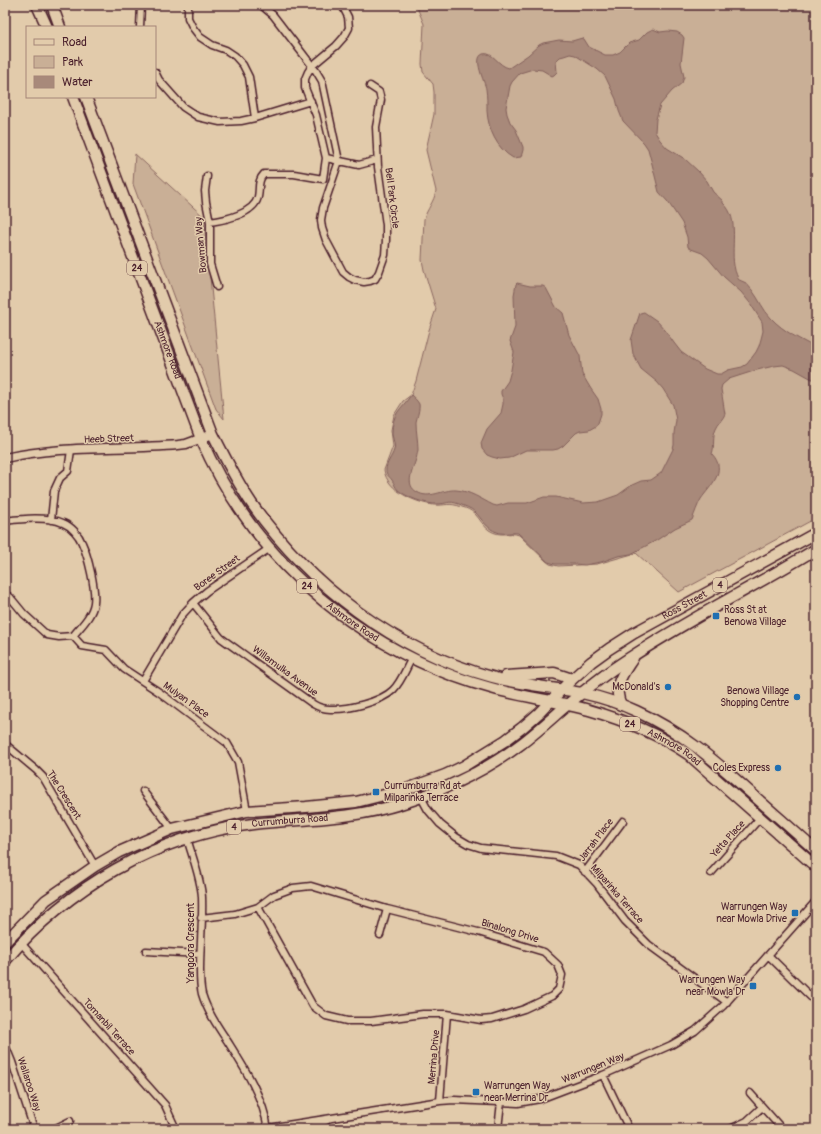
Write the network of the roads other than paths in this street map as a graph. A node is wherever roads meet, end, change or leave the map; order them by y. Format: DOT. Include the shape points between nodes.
graph roads {
  1 [pos="37,5"];
  2 [pos="52,5"];
  3 [pos="142,5"];
  4 [pos="188,5"];
  5 [pos="261,5"];
  6 [pos="341,5"];
  7 [pos="47,26"];
  8 [pos="60,26"];
  9 [pos="140,26"];
  10 [pos="312,66"];
  11 [pos="156,74"];
  12 [pos="370,86"];
  13 [pos="73,98"];
  14 [pos="86,98"];
  15 [pos="311,101"];
  16 [pos="255,118"];
  17 [pos="326,158"];
  18 [pos="378,160"];
  19 [pos="339,162"];
  20 [pos="207,176"];
  21 [pos="210,222"];
  22 [pos="217,287"];
  23 [pos="213,434"];
  24 [pos="200,439"];
  25 [pos="71,450"];
  26 [pos="5,458"];
  27 [pos="51,520"];
  28 [pos="5,521"];
  29 [pos="816,533"];
  30 [pos="270,548"];
  31 [pos="816,549"];
  32 [pos="5,594"];
  33 [pos="193,603"];
  34 [pos="73,636"];
  35 [pos="637,653"];
  36 [pos="412,658"];
  37 [pos="492,677"];
  38 [pos="572,679"];
  39 [pos="143,681"];
  40 [pos="561,690"];
  41 [pos="582,693"];
  42 [pos="551,701"];
  43 [pos="568,705"];
  44 [pos="621,705"];
  45 [pos="5,744"];
  46 [pos="143,792"];
  47 [pos="421,797"];
  48 [pos="247,811"];
  49 [pos="760,818"];
  50 [pos="623,821"];
  51 [pos="172,829"];
  52 [pos="187,838"];
  53 [pos="816,851"];
  54 [pos="95,866"];
  55 [pos="816,867"];
  56 [pos="585,872"];
  57 [pos="711,873"];
  58 [pos="816,901"];
  59 [pos="258,907"];
  60 [pos="387,909"];
  61 [pos="201,918"];
  62 [pos="380,935"];
  63 [pos="5,942"];
  64 [pos="21,943"];
  65 [pos="146,951"];
  66 [pos="200,954"];
  67 [pos="768,955"];
  68 [pos="5,961"];
  69 [pos="727,1002"];
  70 [pos="816,1002"];
  71 [pos="447,1014"];
  72 [pos="5,1045"];
  73 [pos="603,1075"];
  74 [pos="750,1093"];
  75 [pos="440,1101"];
  76 [pos="501,1102"];
  77 [pos="762,1107"];
  78 [pos="333,1117"];
  79 [pos="70,1121"];
  80 [pos="268,1128"];
  81 [pos="34,1129"];
  82 [pos="54,1129"];
  83 [pos="176,1129"];
  84 [pos="310,1129"];
  85 [pos="498,1129"];
  86 [pos="629,1129"];
  87 [pos="730,1129"];
  88 [pos="782,1129"];
  1 -- 7 [label="main road"];
  2 -- 8 [label="main road"];
  3 -- 9 [label="street"];
  4 -- 16 [label="street" via="188,18 200,37 226,50 243,65 249,77"];
  5 -- 10 [label="street" via="273,15"];
  6 -- 10 [label="street" via="348,17 349,28 336,46"];
  10 -- 15 [label="street" via="305,79 305,88"];
  10 -- 19 [label="street" via="322,81"];
  11 -- 16 [label="street" via="183,108 198,117 220,122"];
  12 -- 18 [label="street, Bell Park Circle" via="379,92 381,100 376,127"];
  13 -- 24 [label="main road, Ashmore Road / 24"];
  14 -- 23 [label="main road, Ashmore Road / 24"];
  15 -- 16 [label="street"];
  15 -- 17 [label="street"];
  17 -- 19 [label="street"];
  17 -- 21 [label="street" via="323,179 294,174 264,174 259,182 258,198 250,208 229,218"];
  18 -- 19 [label="street" via="359,165"];
  18 -- 19 [label="street, Bell Park Circle" via="386,226 385,254 375,279 364,282 355,280 343,272 322,228 323,208"];
  20 -- 21 [label="street, Bowman Way" via="206,196"];
  21 -- 22 [label="street, Bowman Way" via="210,264"];
  23 -- 24 [label="street, Heeb Street"];
  23 -- 37 [label="main road, Ashmore Road / 24" via="252,504 280,540 337,596 405,642 453,664"];
  24 -- 25 [label="street, Heeb Street" via="178,445"];
  24 -- 30 [label="main road, Ashmore Road / 24" via="225,486"];
  25 -- 26 [label="street, Heeb Street"];
  25 -- 27 [label="street" via="68,472 60,478 54,491"];
  27 -- 28 [label="street"];
  27 -- 34 [label="street" via="63,523 74,531 81,542 94,590 94,603 90,614"];
  29 -- 38 [label="main road, Ross Street / 4" via="634,633"];
  30 -- 33 [label="street, Boree Street"];
  30 -- 36 [label="main road, Ashmore Road / 24" via="309,588 350,621 380,642"];
  31 -- 35 [label="main road, Ross Street / 4"];
  32 -- 34 [label="street" via="47,635"];
  33 -- 36 [label="street, Willamulka Avenue" via="221,638 313,704 324,709 357,706 385,696 397,686"];
  33 -- 39 [label="street, Boree Street" via="182,615"];
  34 -- 39 [label="street, Mulyan Place" via="82,646 106,650 124,669"];
  35 -- 41 [label="main road, Ross Street / 4"];
  35 -- 44 [label="main road" via="618,683"];
  36 -- 42 [label="main road, Ashmore Road / 24" via="447,674 479,684"];
  37 -- 38 [label="main road" via="552,673"];
  37 -- 40 [label="main road, Ashmore Road / 24"];
  38 -- 40 [label="main road, Ross Street / 4"];
  39 -- 48 [label="street, Mulyan Place" via="227,743 238,762"];
  40 -- 41 [label="main road, Ashmore Road / 24"];
  40 -- 42 [label="main road, Currumburra Road / 4"];
  41 -- 43 [label="main road, Currumburra Road / 4"];
  41 -- 44 [label="main road, Ashmore Road / 24"];
  42 -- 43 [label="main road, Ashmore Road / 24"];
  42 -- 48 [label="main road, Currumburra Road / 4" via="501,744 464,766 418,786 356,802"];
  43 -- 47 [label="main road, Currumburra Road / 4" via="508,754 466,778"];
  43 -- 49 [label="main road, Ashmore Road / 24" via="616,719 669,741 688,754"];
  44 -- 53 [label="main road, Ashmore Road / 24" via="679,734 703,751"];
  45 -- 54 [label="street, The Crescent" via="43,777"];
  46 -- 51 [label="street"];
  47 -- 52 [label="main road, Currumburra Road / 4" via="363,813 252,824"];
  47 -- 56 [label="street, Milparinka Terrace" via="440,824 468,844 480,848 556,856 579,866"];
  48 -- 51 [label="main road, Currumburra Road / 4"];
  49 -- 55 [label="main road, Ashmore Road / 24"];
  49 -- 57 [label="street, Yelta Place"];
  50 -- 56 [label="street, Jarrah Place"];
  51 -- 54 [label="main road, Currumburra Road / 4" via="118,852"];
  52 -- 61 [label="street, Yangoora Crescent" via="202,896"];
  52 -- 64 [label="main road, Currumburra Road / 4" via="140,857 99,879 59,907"];
  54 -- 63 [label="main road, Currumburra Road / 4" via="46,900"];
  56 -- 69 [label="street, Milparinka Terrace" via="625,921 649,945"];
  58 -- 67 [label="street, Warrungen Way"];
  59 -- 60 [label="street, Binalong Drive" via="274,895 293,888 311,886"];
  59 -- 61 [label="street, Binalong Drive" via="234,914"];
  59 -- 71 [label="street, Binalong Drive" via="313,1006 326,1016 347,1021 371,1021 423,1014"];
  60 -- 62 [label="street"];
  60 -- 71 [label="street, Binalong Drive" via="544,952 558,965 562,976 559,989 552,996 524,1009 481,1020"];
  61 -- 66 [label="street, Yangoora Crescent"];
  64 -- 68 [label="main road, Currumburra Road / 4"];
  64 -- 83 [label="street, Tomanbil Terrace" via="165,1104"];
  65 -- 66 [label="street"];
  66 -- 80 [label="street, Yangoora Crescent" via="202,993 208,1008 256,1089"];
  67 -- 69 [label="street, Warrungen Way"];
  67 -- 70 [label="street"];
  69 -- 73 [label="street, Warrungen Way" via="695,1031 671,1045"];
  71 -- 75 [label="street, Merrina Drive"];
  72 -- 81 [label="street, Wallaroo Way"];
  73 -- 76 [label="street, Warrungen Way" via="540,1099 518,1103"];
  73 -- 86 [label="street"];
  74 -- 77 [label="street"];
  75 -- 76 [label="street, Warrungen Way"];
  75 -- 78 [label="street, Warrungen Way"];
  76 -- 85 [label="street"];
  77 -- 87 [label="street" via="747,1121"];
  77 -- 88 [label="street"];
  78 -- 80 [label="street, Warrungen Way"];
  78 -- 84 [label="street"];
  79 -- 82 [label="street"];
}
